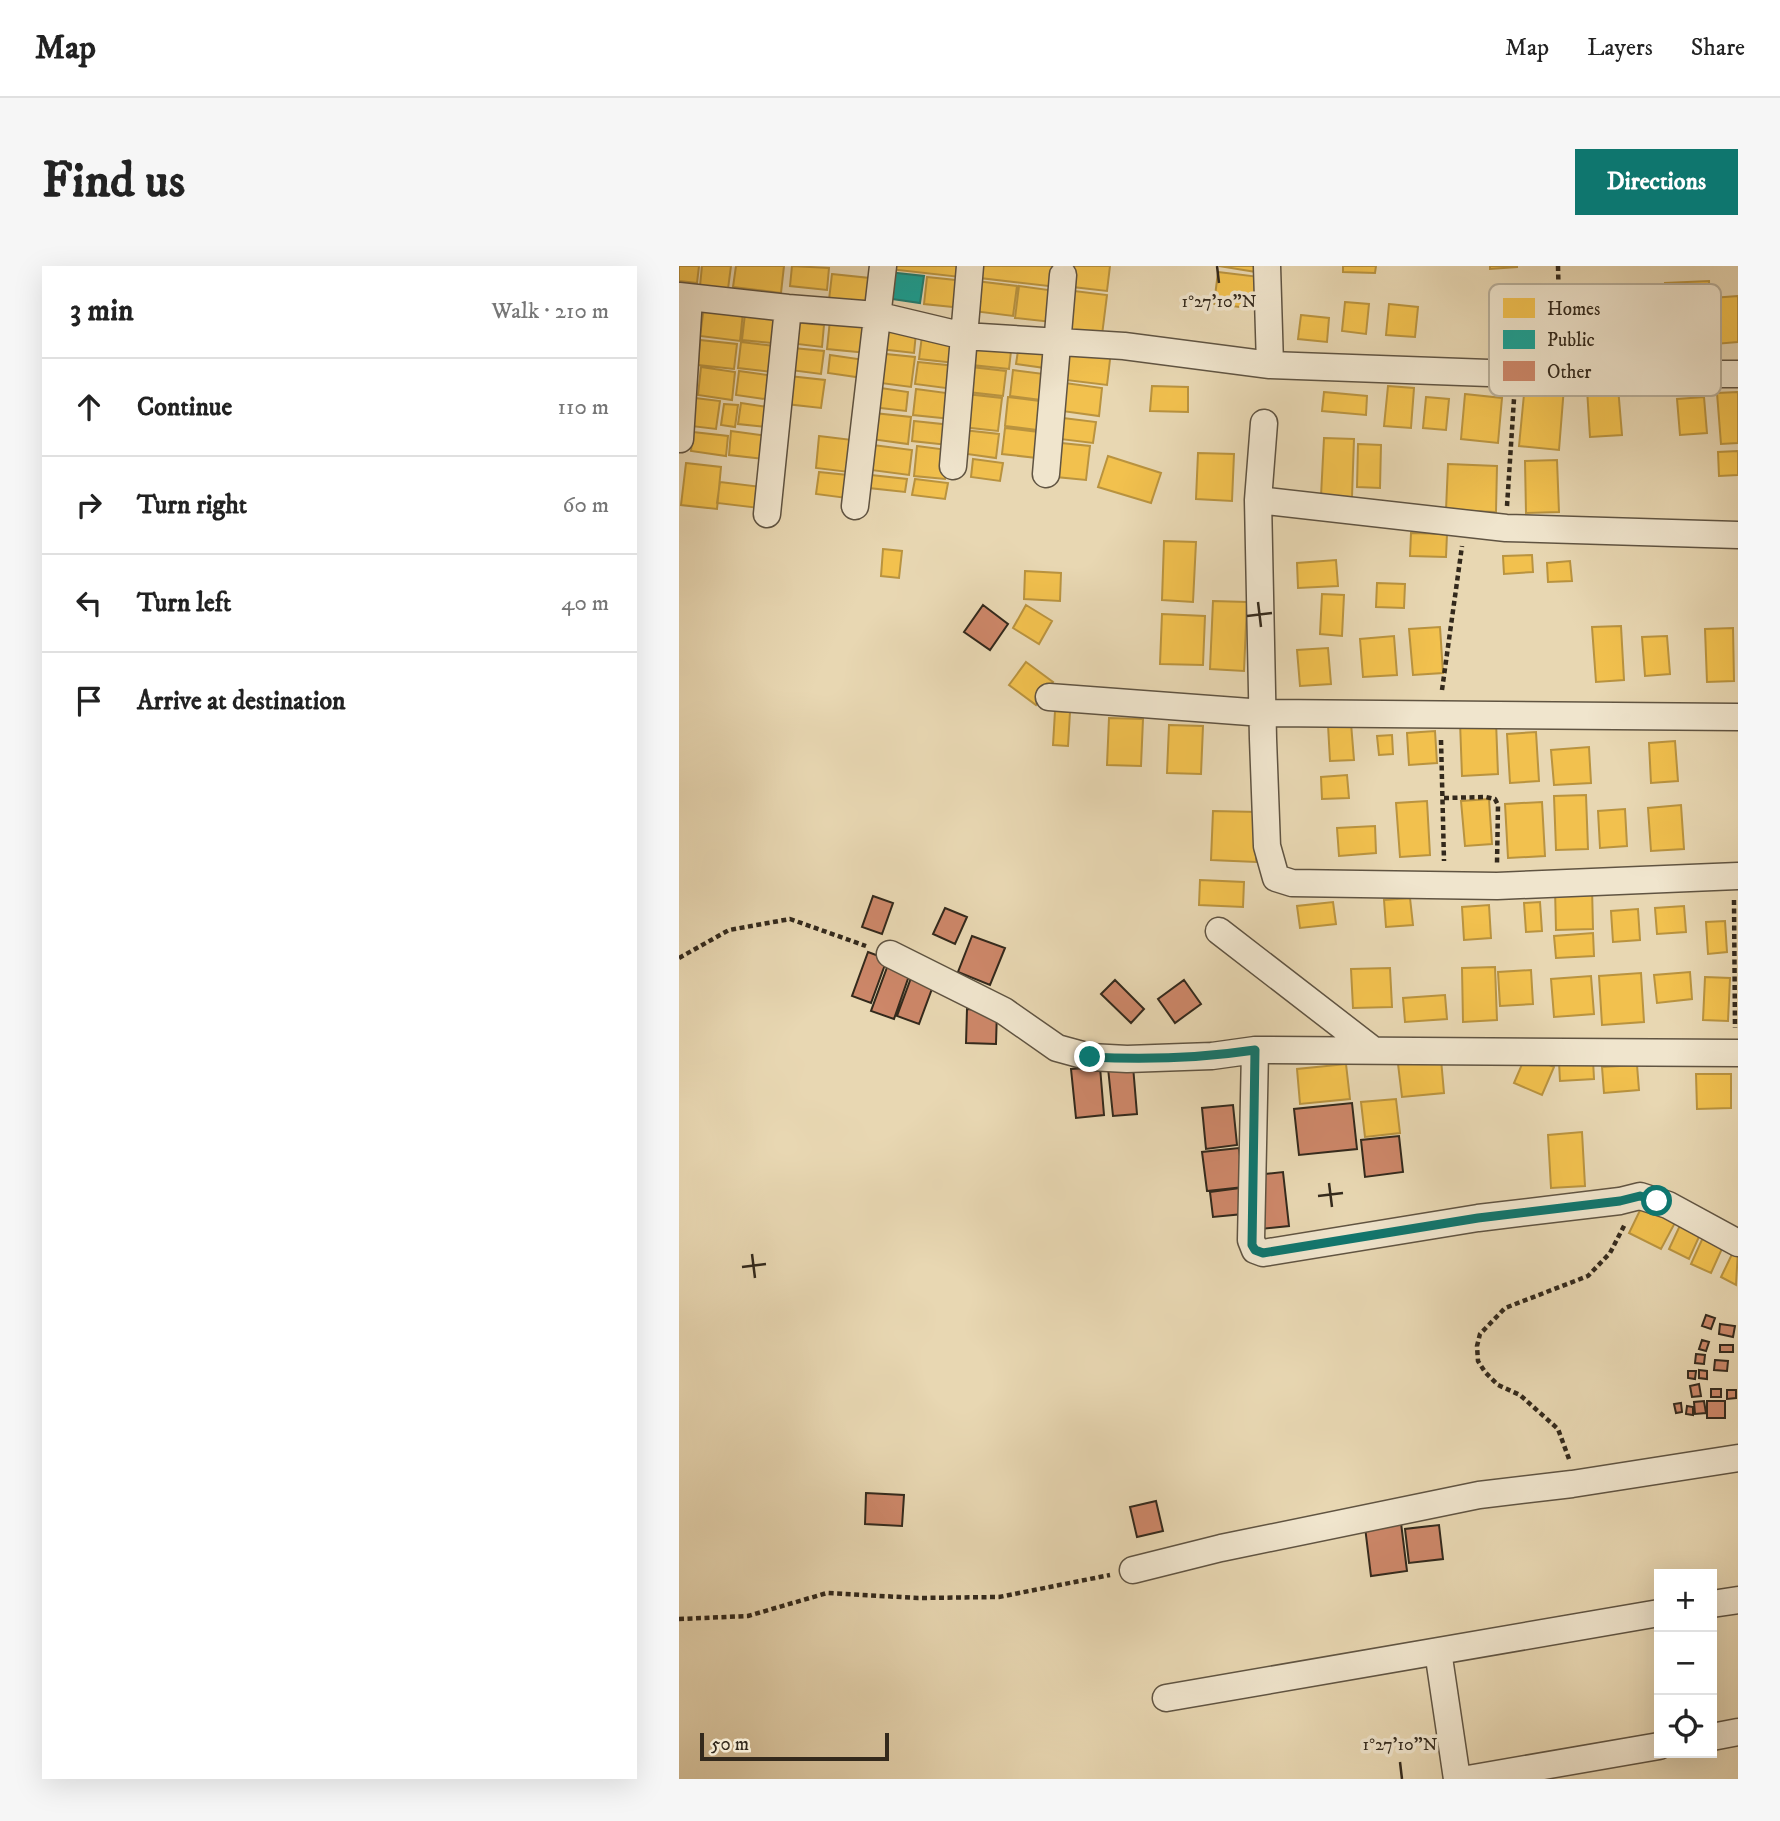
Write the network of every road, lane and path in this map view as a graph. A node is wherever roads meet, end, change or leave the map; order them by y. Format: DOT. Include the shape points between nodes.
graph roads {
  1 [pos="883,266"];
  2 [pos="970,266"];
  3 [pos="1267,266"];
  4 [pos="1558,266"];
  5 [pos="1063,275"];
  6 [pos="1558,284"];
  7 [pos="684,297"];
  8 [pos="787,308"];
  9 [pos="876,315"];
  10 [pos="964,335"];
  11 [pos="1057,344"];
  12 [pos="1269,365"];
  13 [pos="1489,373"];
  14 [pos="1514,396"];
  15 [pos="1265,423"];
  16 [pos="680,439"];
  17 [pos="953,466"];
  18 [pos="1046,474"];
  19 [pos="1258,500"];
  20 [pos="855,506"];
  21 [pos="767,514"];
  22 [pos="1465,523"];
  23 [pos="1506,528"];
  24 [pos="1738,535"];
  25 [pos="1049,698"];
  26 [pos="1263,713"];
  27 [pos="1439,714"];
  28 [pos="1738,717"];
  29 [pos="1444,798"];
  30 [pos="1736,876"];
  31 [pos="1444,886"];
  32 [pos="1497,886"];
  33 [pos="1219,931"];
  34 [pos="890,954"];
  35 [pos="679,958"];
  36 [pos="1255,1050"];
  37 [pos="1373,1050"];
  38 [pos="1737,1053"];
  39 [pos="1640,1196"];
  40 [pos="1738,1243"];
  41 [pos="1737,1462"];
  42 [pos="1572,1484"];
  43 [pos="1133,1570"];
  44 [pos="1738,1600"];
  45 [pos="1717,1603"];
  46 [pos="1654,1614"];
  47 [pos="679,1619"];
  48 [pos="1439,1651"];
  49 [pos="1166,1698"];
  50 [pos="1738,1732"];
  51 [pos="1717,1736"];
  52 [pos="1654,1747"];
  53 [pos="1457,1779"];
  54 [pos="1468,1779"];
  1 -- 9 [label="street"];
  2 -- 10 [label="street"];
  3 -- 12 [label="street"];
  4 -- 6 [label="path"];
  5 -- 11 [label="street"];
  7 -- 8 [label="street"];
  7 -- 16 [label="street"];
  8 -- 9 [label="street"];
  8 -- 21 [label="street"];
  9 -- 10 [label="street"];
  9 -- 20 [label="street"];
  10 -- 11 [label="street"];
  10 -- 17 [label="street"];
  11 -- 12 [label="street" via="1123,346"];
  11 -- 18 [label="street"];
  12 -- 13 [label="street"];
  14 -- 23 [label="path"];
  15 -- 19 [label="street"];
  19 -- 22 [label="street"];
  19 -- 26 [label="street"];
  22 -- 23 [label="street"];
  22 -- 27 [label="path"];
  23 -- 24 [label="street"];
  25 -- 26 [label="street"];
  26 -- 27 [label="street"];
  26 -- 31 [label="street" via="1267,846 1276,878 1292,883"];
  27 -- 28 [label="street"];
  27 -- 29 [label="path"];
  29 -- 31 [label="path"];
  29 -- 32 [label="path" via="1495,799"];
  30 -- 32 [label="street"];
  30 -- 38 [label="path"];
  31 -- 32 [label="street"];
  33 -- 37 [label="street"];
  34 -- 35 [label="path" via="790,919 729,930"];
  34 -- 36 [label="street" via="1004,1011 1057,1048 1090,1057 1212,1056"];
  36 -- 37 [label="street"];
  36 -- 39 [label="street" via="1251,1240 1255,1250 1263,1253"];
  37 -- 38 [label="street"];
  39 -- 40 [label="street" via="1668,1205"];
  39 -- 42 [label="path" via="1610,1253 1588,1276 1505,1307 1480,1334 1477,1346 1485,1372 1558,1429 1568,1452"];
  41 -- 42 [label="street"];
  42 -- 43 [label="street" via="1479,1495"];
  43 -- 47 [label="path" via="999,1597 827,1593 748,1616"];
  44 -- 45 [label="street"];
  46 -- 48 [label="street"];
  48 -- 49 [label="street"];
  48 -- 53 [label="street"];
  50 -- 51 [label="street"];
  52 -- 54 [label="street"];
}
